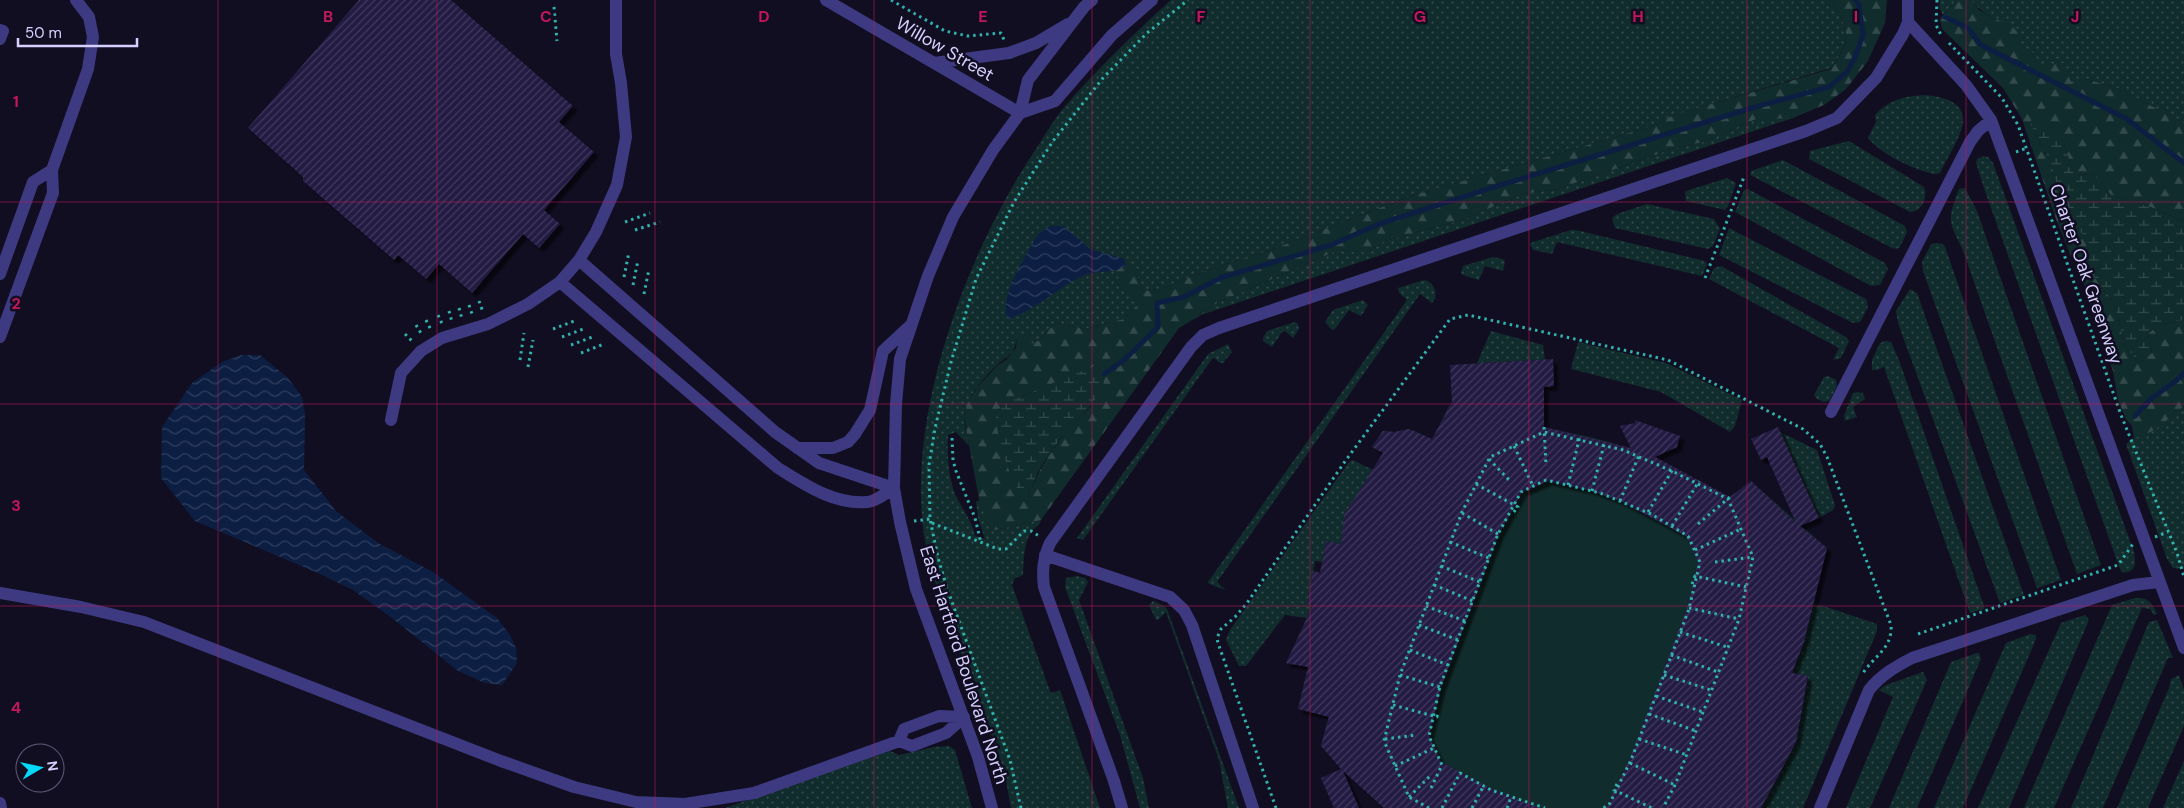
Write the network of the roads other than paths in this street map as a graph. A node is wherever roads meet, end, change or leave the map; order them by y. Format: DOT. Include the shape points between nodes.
graph roads {
  1 [pos="76,0"];
  2 [pos="616,0"];
  3 [pos="826,0"];
  4 [pos="1092,0"];
  5 [pos="1152,0"];
  6 [pos="1908,0"];
  7 [pos="1072,22"];
  8 [pos="1908,22"];
  9 [pos="0,30"];
  10 [pos="0,39"];
  11 [pos="934,63"];
  12 [pos="1020,113"];
  13 [pos="1991,120"];
  14 [pos="52,170"];
  15 [pos="579,260"];
  16 [pos="0,274"];
  17 [pos="560,282"];
  18 [pos="912,323"];
  19 [pos="0,337"];
  20 [pos="1831,412"];
  21 [pos="391,420"];
  22 [pos="797,448"];
  23 [pos="894,488"];
  24 [pos="1045,555"];
  25 [pos="2159,582"];
  26 [pos="0,593"];
  27 [pos="2184,648"];
  28 [pos="964,717"];
  29 [pos="899,740"];
  30 [pos="0,803"];
  31 [pos="2,808"];
  32 [pos="992,808"];
  33 [pos="1122,808"];
  34 [pos="1253,808"];
  35 [pos="1820,808"];
  1 -- 14 [label="street" via="89,17 93,37 88,69"];
  2 -- 15 [label="street" via="616,54 626,137 617,185 596,232"];
  3 -- 11 [label="street, Willow Street"];
  4 -- 7 [label="street"];
  5 -- 12 [label="street" via="1112,35 1055,101"];
  6 -- 8 [label="street"];
  7 -- 11 [label="street" via="1036,43 1009,53"];
  7 -- 12 [label="street" via="1028,80"];
  8 -- 13 [label="street" via="1966,85"];
  8 -- 24 [label="street" via="1876,78 1837,118 1203,335 1176,366 1050,543"];
  9 -- 10 [label="street" via="3,31"];
  11 -- 12 [label="street, Willow Street"];
  12 -- 18 [label="street, East Hartford Boulevard North" via="993,150 953,217"];
  13 -- 20 [label="street" via="1970,142"];
  13 -- 25 [label="street"];
  14 -- 16 [label="street" via="33,182"];
  14 -- 19 [label="street" via="53,193"];
  15 -- 17 [label="street"];
  15 -- 22 [label="street"];
  17 -- 21 [label="street" via="509,315 442,338 421,351 401,373"];
  17 -- 23 [label="street" via="778,468 810,488 839,500 868,502"];
  18 -- 22 [label="street" via="883,351 870,410 848,442 833,448"];
  18 -- 23 [label="street, East Hartford Boulevard North" via="900,359"];
  22 -- 23 [label="street" via="819,464"];
  23 -- 28 [label="street, East Hartford Boulevard North" via="916,589"];
  24 -- 33 [label="street" via="1044,587"];
  24 -- 34 [label="street" via="1170,597 1184,610 1192,625"];
  25 -- 27 [label="street"];
  25 -- 35 [label="street" via="2133,585 1912,658 1890,670 1869,690"];
  26 -- 29 [label="street" via="144,622 510,764 574,787 636,802 685,804 754,793"];
  28 -- 29 [label="street" via="939,716 904,729"];
  28 -- 29 [label="street" via="946,733 912,746"];
  28 -- 32 [label="street, East Hartford Boulevard North"];
  30 -- 31 [label="street"];
}
